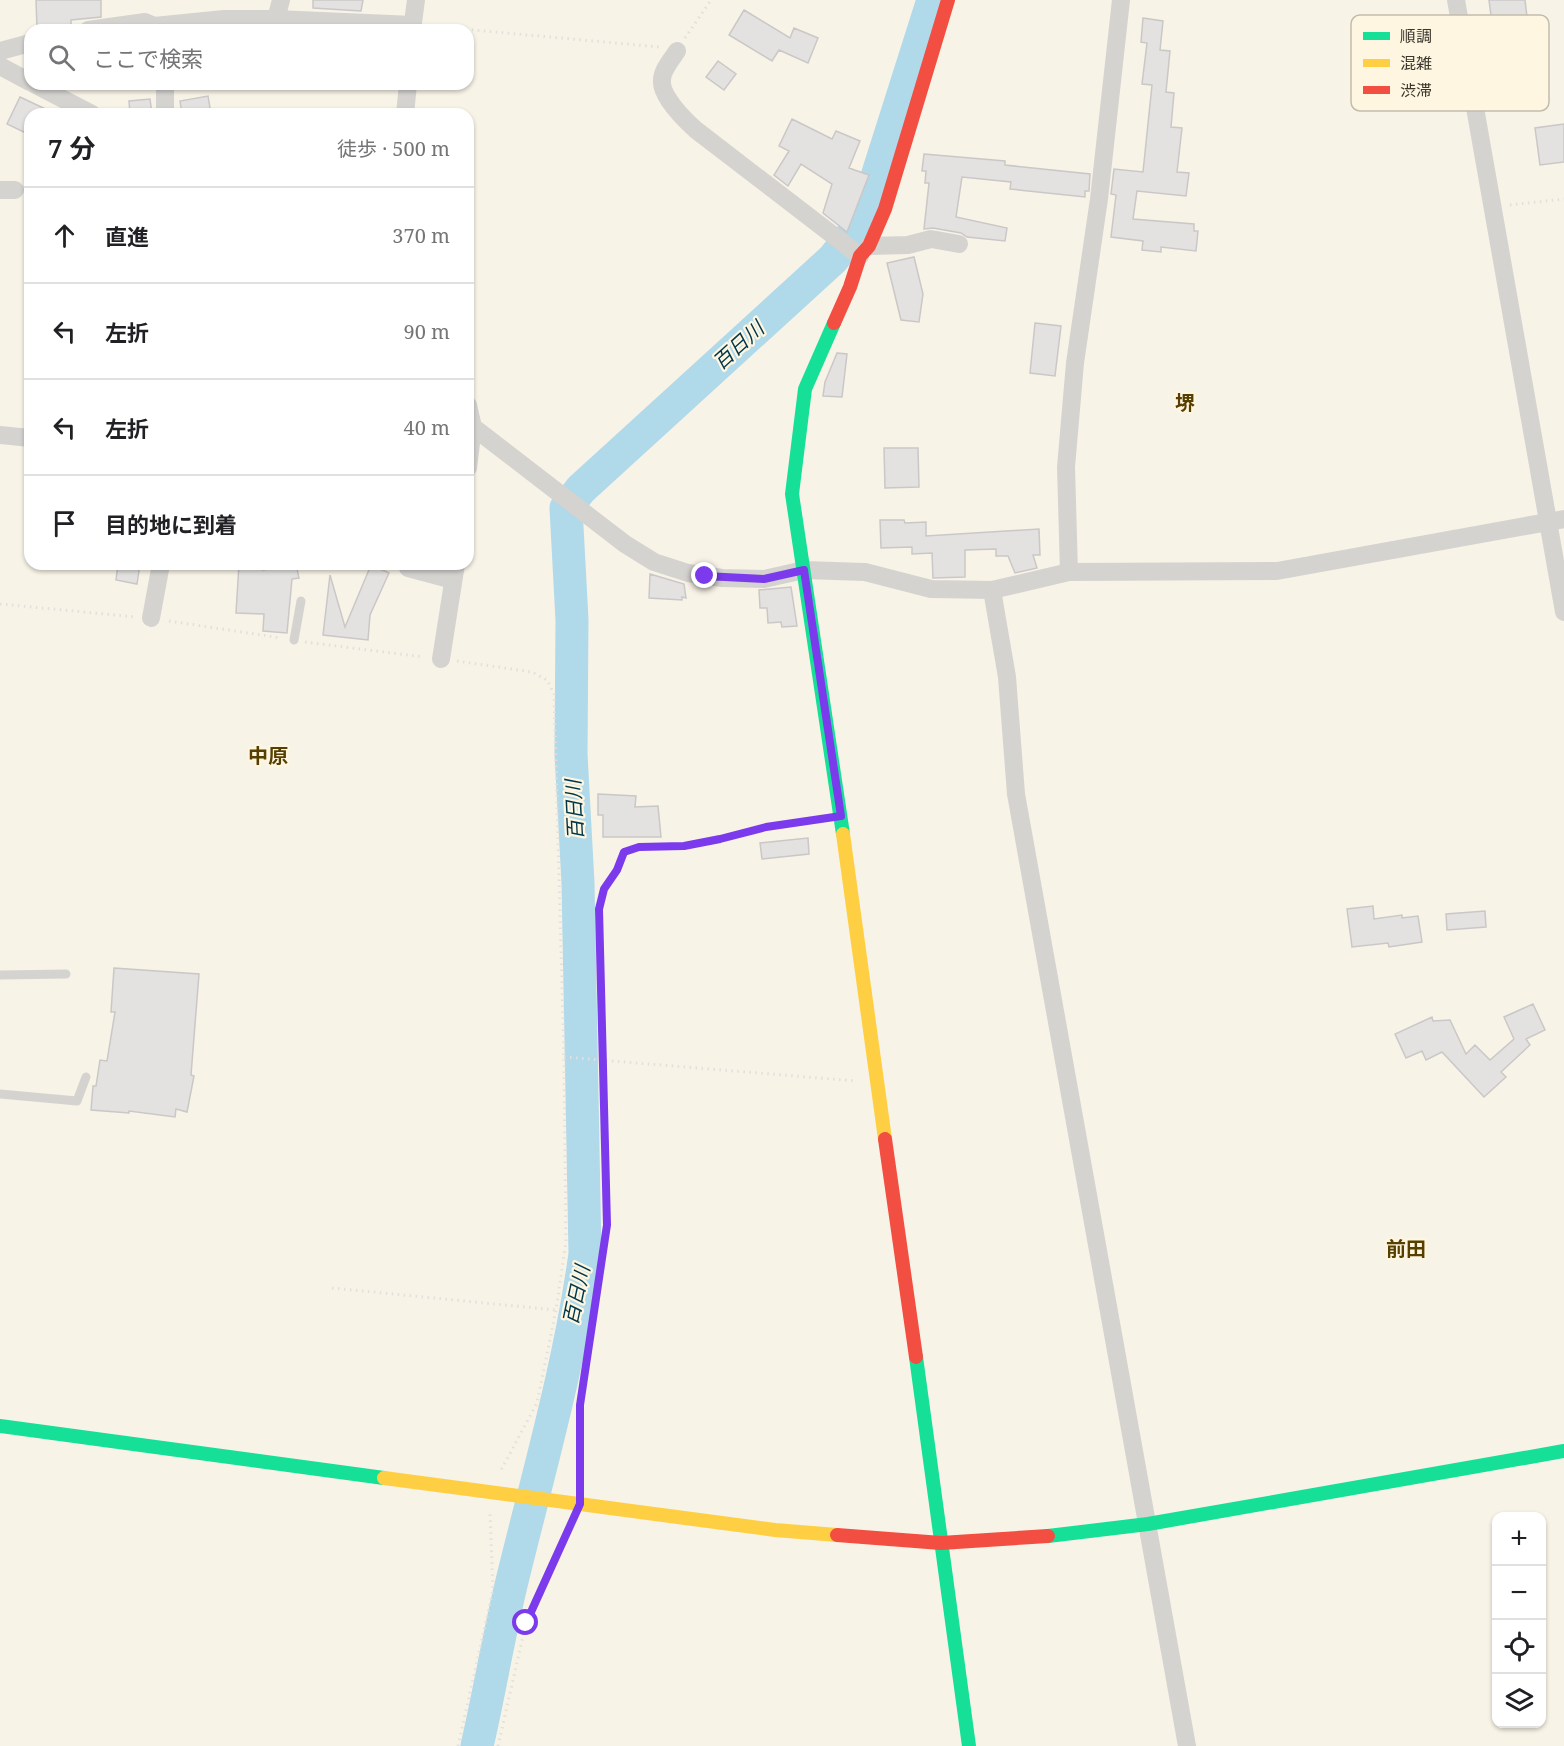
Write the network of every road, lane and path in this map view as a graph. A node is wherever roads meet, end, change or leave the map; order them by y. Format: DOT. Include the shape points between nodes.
graph roads {
  1 [pos="281,0"];
  2 [pos="416,0"];
  3 [pos="711,0"];
  4 [pos="948,0"];
  5 [pos="1121,0"];
  6 [pos="1456,0"];
  7 [pos="1459,15"];
  8 [pos="276,19"];
  9 [pos="131,24"];
  10 [pos="148,24"];
  11 [pos="186,24"];
  12 [pos="362,24"];
  13 [pos="413,24"];
  14 [pos="474,32"];
  15 [pos="24,45"];
  16 [pos="0,51"];
  17 [pos="677,51"];
  18 [pos="0,66"];
  19 [pos="24,79"];
  20 [pos="46,90"];
  21 [pos="165,90"];
  22 [pos="407,90"];
  23 [pos="80,108"];
  24 [pos="165,108"];
  25 [pos="406,108"];
  26 [pos="1476,111"];
  27 [pos="1564,200"];
  28 [pos="1493,206"];
  29 [pos="959,244"];
  30 [pos="854,248"];
  31 [pos="474,428"];
  32 [pos="0,435"];
  33 [pos="24,437"];
  34 [pos="1556,520"];
  35 [pos="160,570"];
  36 [pos="431,570"];
  37 [pos="804,570"];
  38 [pos="454,572"];
  39 [pos="1069,572"];
  40 [pos="992,590"];
  41 [pos="301,601"];
  42 [pos="0,603"];
  43 [pos="1564,612"];
  44 [pos="151,618"];
  45 [pos="294,640"];
  46 [pos="441,659"];
  47 [pos="841,816"];
  48 [pos="66,974"];
  49 [pos="0,975"];
  50 [pos="564,1057"];
  51 [pos="603,1061"];
  52 [pos="86,1077"];
  53 [pos="879,1083"];
  54 [pos="0,1094"];
  55 [pos="332,1288"];
  56 [pos="556,1310"];
  57 [pos="0,1426"];
  58 [pos="1564,1451"];
  59 [pos="491,1493"];
  60 [pos="580,1504"];
  61 [pos="1148,1524"];
  62 [pos="941,1543"];
  63 [pos="458,1746"];
  64 [pos="498,1746"];
  65 [pos="969,1746"];
  66 [pos="1187,1746"];
  1 -- 8 [label="street"];
  2 -- 13 [label="street"];
  3 -- 17 [label="path"];
  4 -- 30 [label="street" via="885,209"];
  5 -- 39 [label="street" via="1100,199 1075,363 1066,467"];
  6 -- 7 [label="street"];
  8 -- 11 [label="street"];
  8 -- 12 [label="street"];
  9 -- 10 [label="street"];
  14 -- 17 [label="path"];
  15 -- 16 [label="street"];
  17 -- 30 [label="street" via="661,81 682,117"];
  18 -- 19 [label="street"];
  20 -- 23 [label="street"];
  21 -- 24 [label="street"];
  22 -- 25 [label="street"];
  26 -- 28 [label="street"];
  27 -- 28 [label="path"];
  28 -- 34 [label="street"];
  29 -- 30 [label="street" via="931,239 908,245"];
  30 -- 37 [label="street" via="850,287 805,389 810,413 792,494"];
  31 -- 37 [label="street" via="654,562 722,578 764,579"];
  32 -- 33 [label="street"];
  34 -- 39 [label="street" via="1277,571"];
  34 -- 43 [label="street"];
  35 -- 44 [label="street"];
  36 -- 38 [label="street"];
  37 -- 40 [label="street" via="865,572 931,589"];
  37 -- 47 [label="street"];
  38 -- 46 [label="street"];
  39 -- 40 [label="street"];
  40 -- 61 [label="street" via="1007,677 1016,794"];
  41 -- 45 [label="lane"];
  42 -- 44 [label="path"];
  44 -- 45 [label="path"];
  45 -- 46 [label="path"];
  46 -- 50 [label="path" via="532,672 548,680 554,694"];
  47 -- 51 [label="path" via="766,827 684,846 639,847 624,852 604,889 599,909"];
  47 -- 53 [label="street"];
  48 -- 49 [label="lane"];
  50 -- 51 [label="path"];
  50 -- 56 [label="path" via="566,1242"];
  51 -- 53 [label="path"];
  51 -- 60 [label="path" via="607,1225 580,1405"];
  52 -- 54 [label="lane" via="77,1101"];
  53 -- 62 [label="street"];
  55 -- 56 [label="path"];
  56 -- 59 [label="path" via="537,1403"];
  57 -- 59 [label="street"];
  58 -- 61 [label="street"];
  59 -- 60 [label="street"];
  59 -- 63 [label="path" via="493,1590"];
  60 -- 62 [label="street" via="775,1530"];
  60 -- 64 [label="path" via="526,1623"];
  61 -- 62 [label="street" via="1042,1537"];
  61 -- 66 [label="street"];
  62 -- 65 [label="street"];
}
